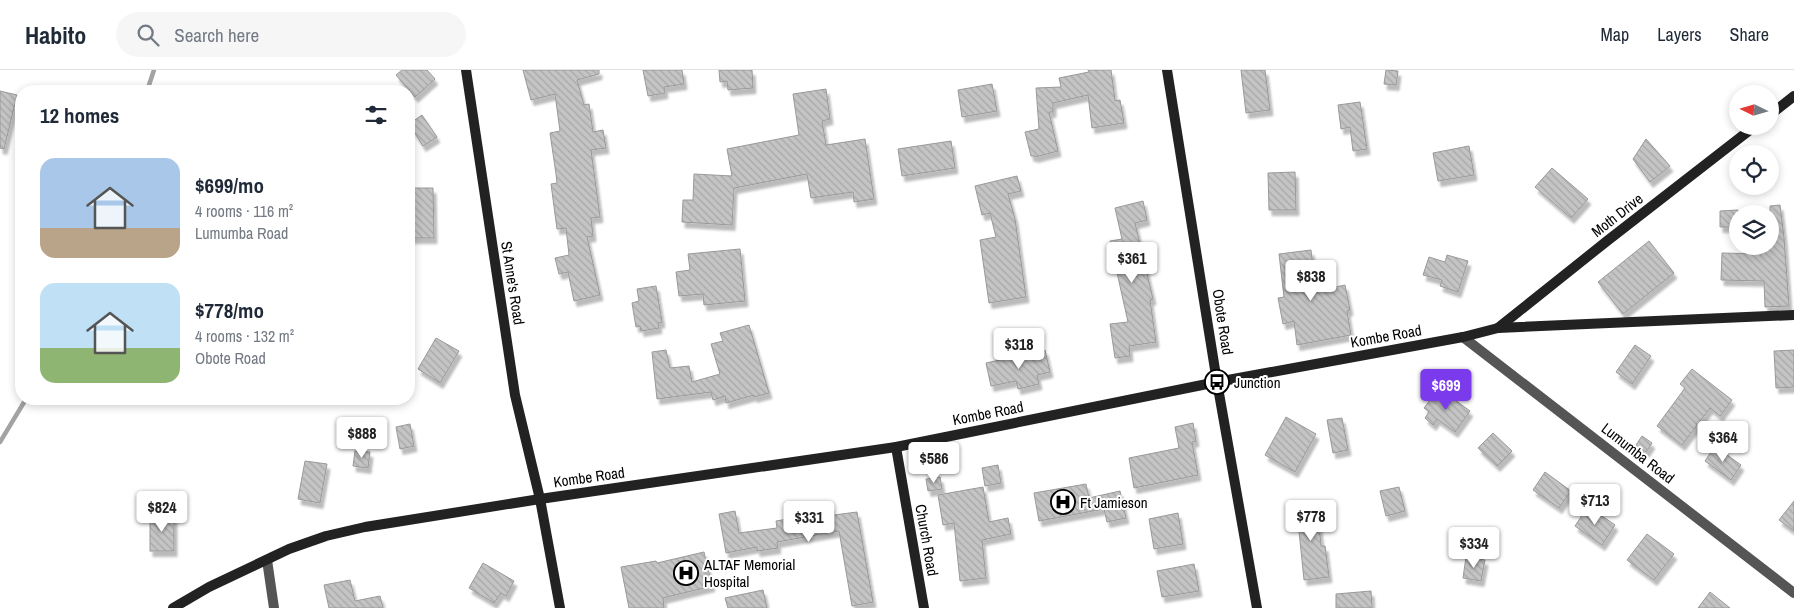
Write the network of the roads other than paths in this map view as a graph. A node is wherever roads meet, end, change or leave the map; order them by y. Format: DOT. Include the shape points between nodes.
graph roads {
  1 [pos="466,70"];
  2 [pos="1167,70"];
  3 [pos="1794,96"];
  4 [pos="1779,108"];
  5 [pos="1743,135"];
  6 [pos="1794,315"];
  7 [pos="1498,328"];
  8 [pos="1463,337"];
  9 [pos="1217,382"];
  10 [pos="896,447"];
  11 [pos="540,499"];
  12 [pos="267,560"];
  13 [pos="1794,593"];
  14 [pos="173,608"];
  15 [pos="274,608"];
  16 [pos="560,608"];
  17 [pos="924,608"];
  18 [pos="1257,608"];
  1 -- 11 [label="street, St Anne's Road" via="515,395"];
  2 -- 9 [label="street, Obote Road"];
  3 -- 4 [label="street"];
  5 -- 7 [label="street, Moth Drive"];
  6 -- 7 [label="street, Kombe Road"];
  7 -- 8 [label="street, Kombe Road"];
  8 -- 9 [label="street, Kombe Road"];
  8 -- 13 [label="street, Lumumba Road"];
  9 -- 10 [label="street, Kombe Road"];
  9 -- 18 [label="street, Obote Road"];
  10 -- 11 [label="street, Kombe Road"];
  10 -- 17 [label="street, Church Road"];
  11 -- 12 [label="street, Kombe Road" via="365,527 326,536"];
  11 -- 16 [label="street, St Anne's Road"];
  12 -- 14 [label="street, Kombe Road" via="208,587"];
  12 -- 15 [label="street"];
}
